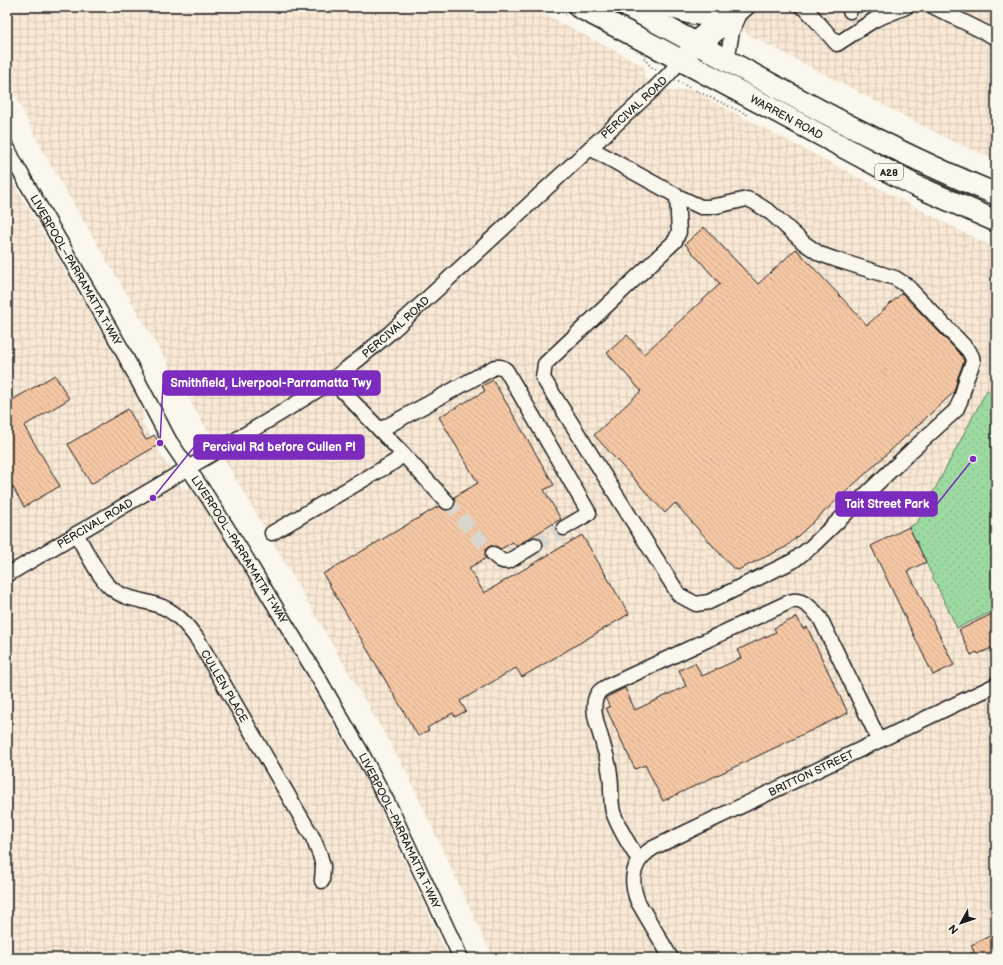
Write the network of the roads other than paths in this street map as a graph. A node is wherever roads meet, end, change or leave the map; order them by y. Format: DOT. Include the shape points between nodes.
graph roads {
  1 [pos="579,7"];
  2 [pos="628,7"];
  3 [pos="660,7"];
  4 [pos="802,7"];
  5 [pos="906,7"];
  6 [pos="934,7"];
  7 [pos="735,11"];
  8 [pos="996,38"];
  9 [pos="697,44"];
  10 [pos="681,60"];
  11 [pos="727,61"];
  12 [pos="7,147"];
  13 [pos="590,148"];
  14 [pos="996,194"];
  15 [pos="677,196"];
  16 [pos="996,221"];
  17 [pos="332,380"];
  18 [pos="380,430"];
  19 [pos="403,454"];
  20 [pos="188,468"];
  21 [pos="446,502"];
  22 [pos="564,528"];
  23 [pos="272,533"];
  24 [pos="76,534"];
  25 [pos="535,545"];
  26 [pos="494,554"];
  27 [pos="7,576"];
  28 [pos="996,685"];
  29 [pos="878,740"];
  30 [pos="635,867"];
  31 [pos="322,882"];
  32 [pos="461,958"];
  33 [pos="671,958"];
  1 -- 10 [label="highway, WARREN ROAD / A28"];
  2 -- 9 [label="highway, WARREN ROAD / A28"];
  3 -- 7 [label="street" via="701,18"];
  4 -- 5 [label="street" via="837,44 874,20"];
  6 -- 8 [label="street"];
  7 -- 9 [label="street, PERCIVAL ROAD"];
  7 -- 9 [label="street, PERCIVAL ROAD"];
  7 -- 11 [label="street"];
  9 -- 10 [label="street, PERCIVAL ROAD"];
  9 -- 11 [label="highway, WARREN ROAD / A28"];
  10 -- 13 [label="street, PERCIVAL ROAD"];
  10 -- 16 [label="highway, WARREN ROAD / A28" via="914,185"];
  11 -- 14 [label="highway, WARREN ROAD / A28" via="836,120"];
  12 -- 20 [label="street, LIVERPOOL–PARRAMATTA T-WAY" via="121,348 169,440"];
  13 -- 15 [label="street"];
  13 -- 17 [label="street, PERCIVAL ROAD" via="391,332"];
  15 -- 15 [label="street" via="679,232 675,241 545,364 543,378 679,595 696,604 709,602 793,561 811,547 956,410 973,362 969,351 906,284 895,278 820,254 771,213 747,199 709,207"];
  17 -- 18 [label="street"];
  17 -- 20 [label="street, PERCIVAL ROAD"];
  18 -- 19 [label="street"];
  18 -- 22 [label="street" via="495,367 503,368 589,513"];
  19 -- 21 [label="street"];
  19 -- 23 [label="street" via="394,462"];
  20 -- 24 [label="street, PERCIVAL ROAD"];
  20 -- 32 [label="street, LIVERPOOL–PARRAMATTA T-WAY" via="243,553 360,750 391,809"];
  24 -- 27 [label="street, PERCIVAL ROAD"];
  24 -- 31 [label="street, CULLEN PLACE" via="112,589 128,598 157,604 175,614 198,640 314,838 323,866"];
  25 -- 26 [label="street" via="506,562"];
  28 -- 29 [label="street, BRITTON STREET"];
  29 -- 30 [label="street, BRITTON STREET" via="653,848 645,853"];
  29 -- 30 [label="street" via="820,618 809,606 794,600 606,687 596,696 596,719 611,777 612,805"];
  30 -- 33 [label="street" via="634,893"];
}
